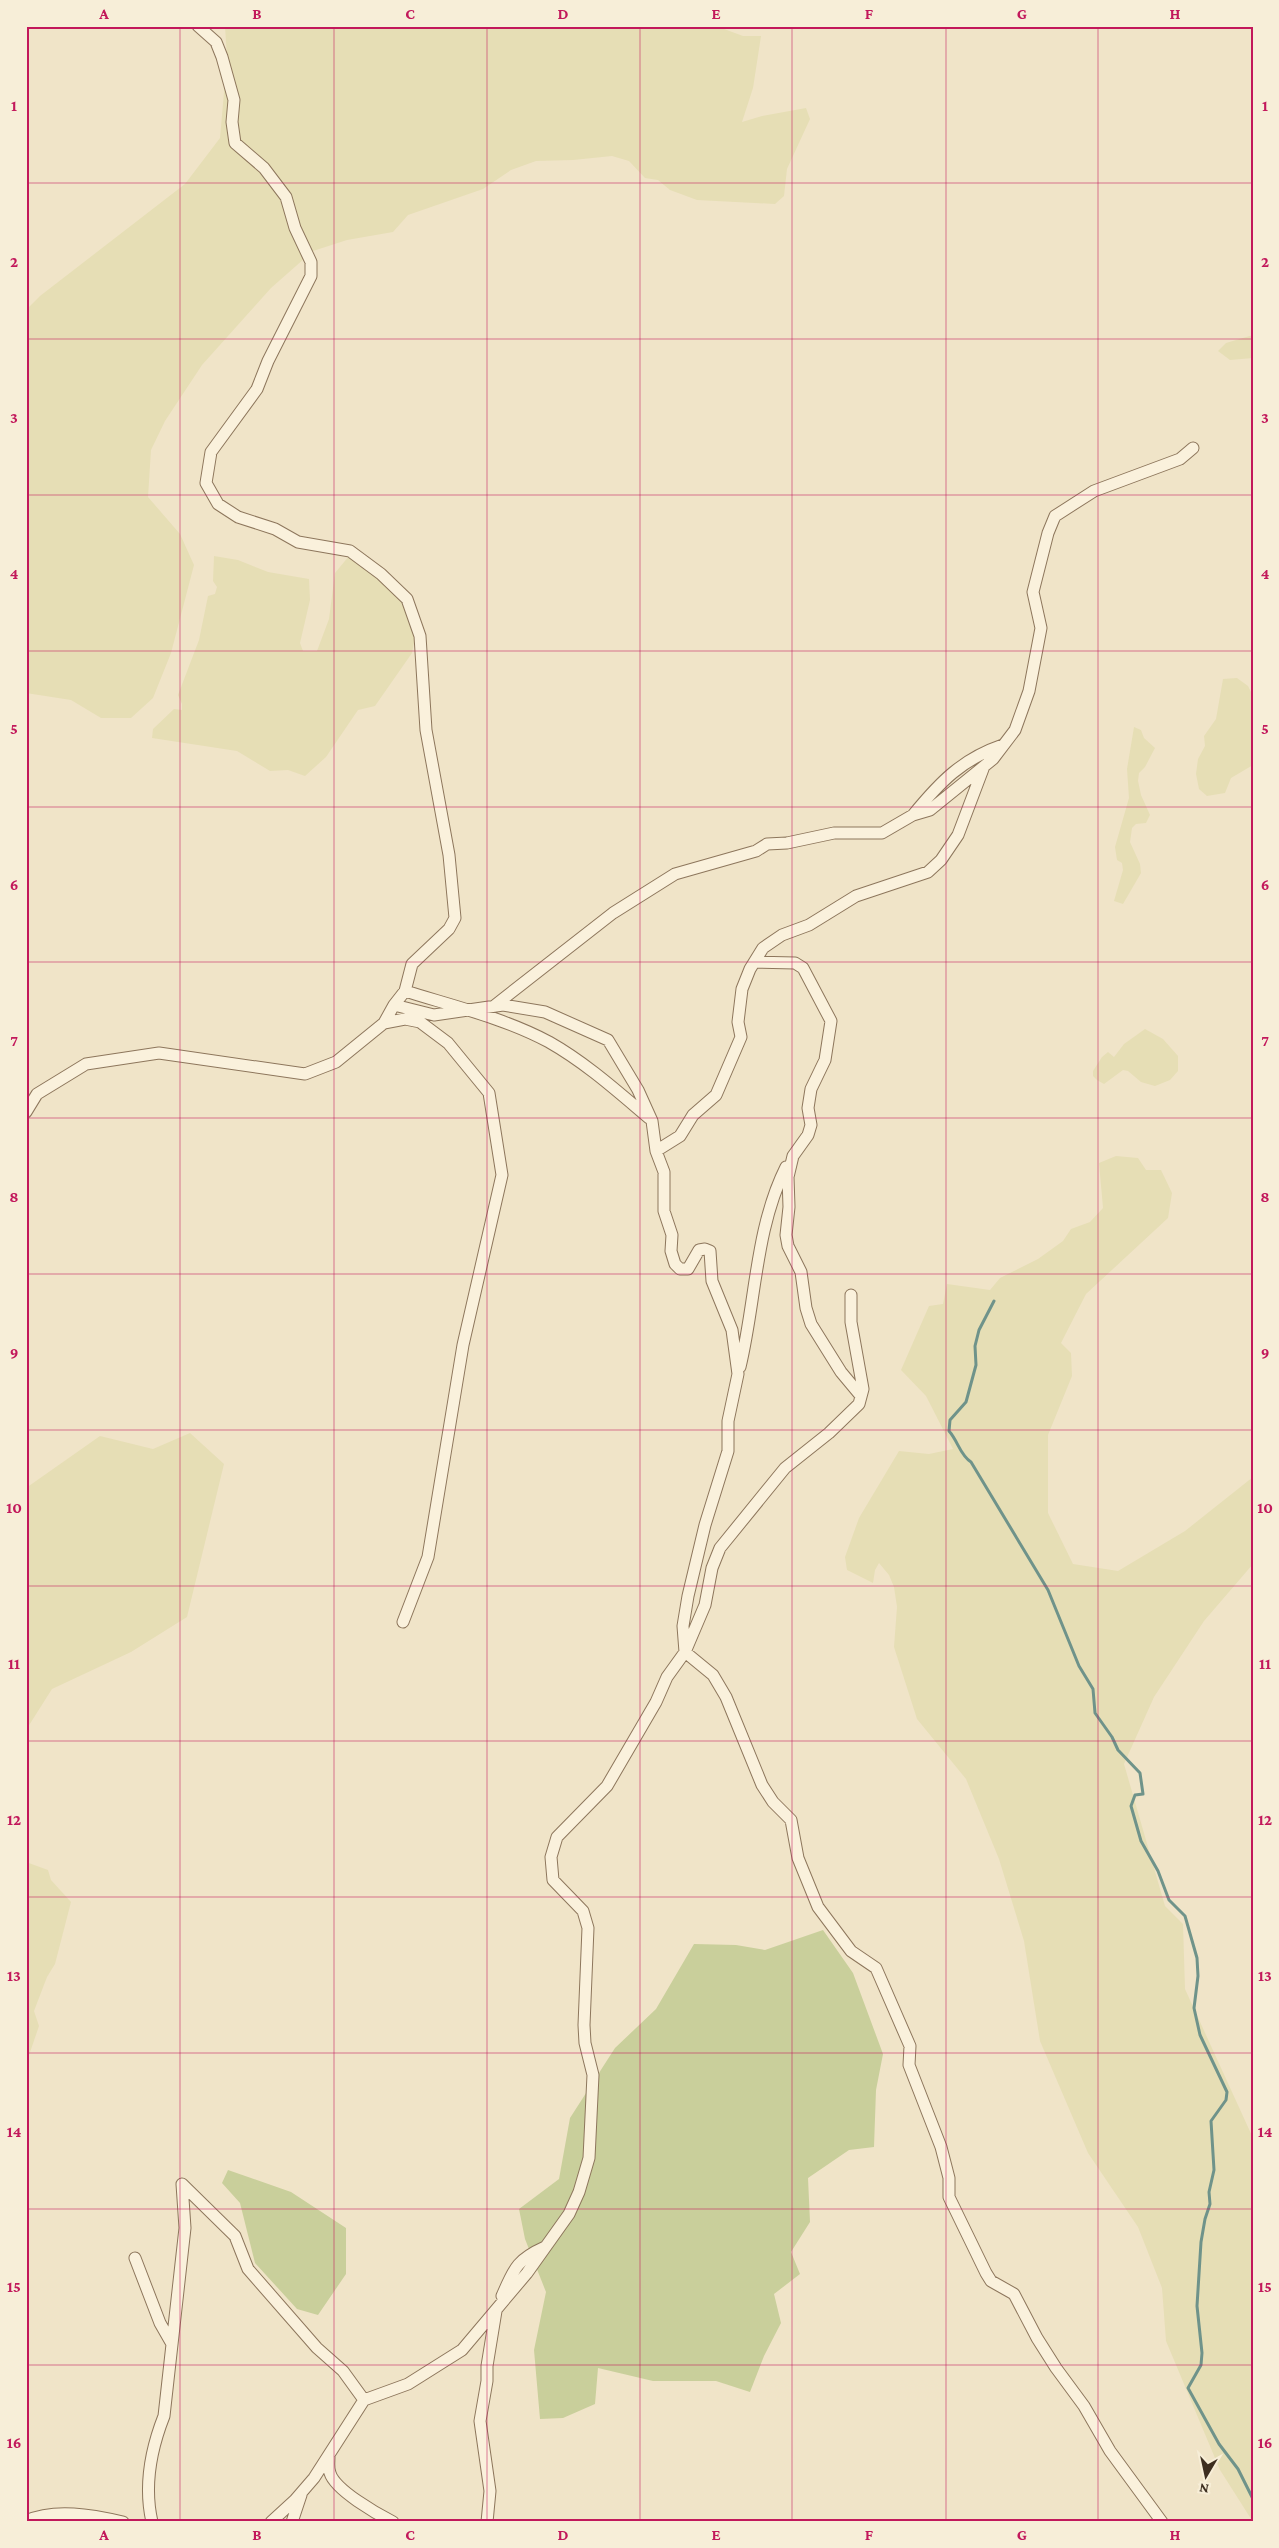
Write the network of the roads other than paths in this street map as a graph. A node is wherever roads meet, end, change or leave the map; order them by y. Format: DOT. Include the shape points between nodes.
graph roads {
  1 [pos="198,26"];
  2 [pos="1193,448"];
  3 [pos="1004,745"];
  4 [pos="983,767"];
  5 [pos="912,815"];
  6 [pos="755,962"];
  7 [pos="405,991"];
  8 [pos="394,1006"];
  9 [pos="494,1006"];
  10 [pos="466,1010"];
  11 [pos="384,1023"];
  12 [pos="26,1112"];
  13 [pos="652,1121"];
  14 [pos="656,1151"];
  15 [pos="793,1156"];
  16 [pos="851,1295"];
  17 [pos="738,1374"];
  18 [pos="861,1396"];
  19 [pos="404,1622"];
  20 [pos="685,1652"];
  21 [pos="135,2258"];
  22 [pos="496,2310"];
  23 [pos="172,2344"];
  24 [pos="364,2400"];
  25 [pos="329,2457"];
  26 [pos="301,2492"];
  27 [pos="26,2522"];
  28 [pos="123,2522"];
  29 [pos="152,2522"];
  30 [pos="271,2522"];
  31 [pos="292,2522"];
  32 [pos="393,2522"];
  33 [pos="488,2522"];
  34 [pos="1162,2522"];
  1 -- 7 [label="street" via="216,42 222,57 234,100 232,122 235,143 264,168 286,197 295,228 311,262 311,276 256,388 210,452 206,483 218,504 238,517 275,529 298,542 350,551 407,599 420,636 426,730 449,855 455,918 449,929 412,964"];
  2 -- 3 [label="street" via="1180,459 1094,491 1055,516 1033,592 1042,628 1029,691 1015,730"];
  3 -- 4 [label="street"];
  3 -- 5 [label="street" via="971,758"];
  4 -- 5 [label="street" via="930,810"];
  4 -- 6 [label="street" via="958,835 941,860 928,872 856,896 763,948"];
  5 -- 9 [label="street" via="882,833 834,833 767,844 675,874 613,913"];
  6 -- 14 [label="street" via="742,989 738,1022 741,1037 716,1095 692,1115 680,1136"];
  6 -- 15 [label="street" via="795,963 803,968 831,1021 825,1060 811,1089 808,1108 811,1125"];
  7 -- 8 [label="street"];
  7 -- 10 [label="street"];
  8 -- 10 [label="street" via="434,1015"];
  8 -- 11 [label="street"];
  9 -- 10 [label="street"];
  9 -- 13 [label="street" via="545,1012 608,1040"];
  10 -- 13 [label="street" via="548,1042 596,1072"];
  11 -- 12 [label="street" via="336,1062 305,1074 159,1053 86,1064 37,1094"];
  11 -- 19 [label="street" via="405,1019 420,1022 448,1043 489,1093 502,1175 463,1345 428,1557"];
  13 -- 14 [label="street"];
  14 -- 17 [label="street" via="664,1172 664,1211 672,1235 675,1264 680,1269 688,1269 699,1250 710,1251 712,1281 732,1330"];
  15 -- 17 [label="street" via="774,1195 766,1225"];
  15 -- 18 [label="street" via="788,1177 788,1246 801,1272 811,1324 841,1372"];
  16 -- 18 [label="street" via="851,1322 862,1382"];
  17 -- 20 [label="street" via="728,1422 728,1451 688,1596 683,1626"];
  18 -- 20 [label="street" via="859,1404 829,1434 785,1468 720,1548 712,1568 705,1605"];
  20 -- 22 [label="street" via="667,1676 656,1702 607,1786 557,1837 551,1856 552,1880 582,1911 588,1928 584,2025 593,2075 589,2158 580,2192 569,2214"];
  20 -- 34 [label="street" via="713,1675 726,1697 762,1785 791,1820 798,1858 818,1907 851,1951 876,1968 910,2046 909,2064 941,2147 949,2178 949,2197 986,2273 992,2281 1014,2294 1056,2368"];
  21 -- 23 [label="street" via="160,2323"];
  22 -- 24 [label="street" via="462,2350 408,2384"];
  22 -- 33 [label="street" via="480,2421 490,2491"];
  23 -- 24 [label="street" via="185,2228 182,2184 234,2236 248,2269 317,2348 343,2371"];
  23 -- 29 [label="street" via="164,2416 155,2438 151,2461 148,2503"];
  24 -- 25 [label="street"];
  25 -- 26 [label="street"];
  25 -- 32 [label="street" via="330,2474 341,2487 372,2511"];
  26 -- 30 [label="street"];
  26 -- 31 [label="street"];
  27 -- 28 [label="street" via="63,2513"];
}
